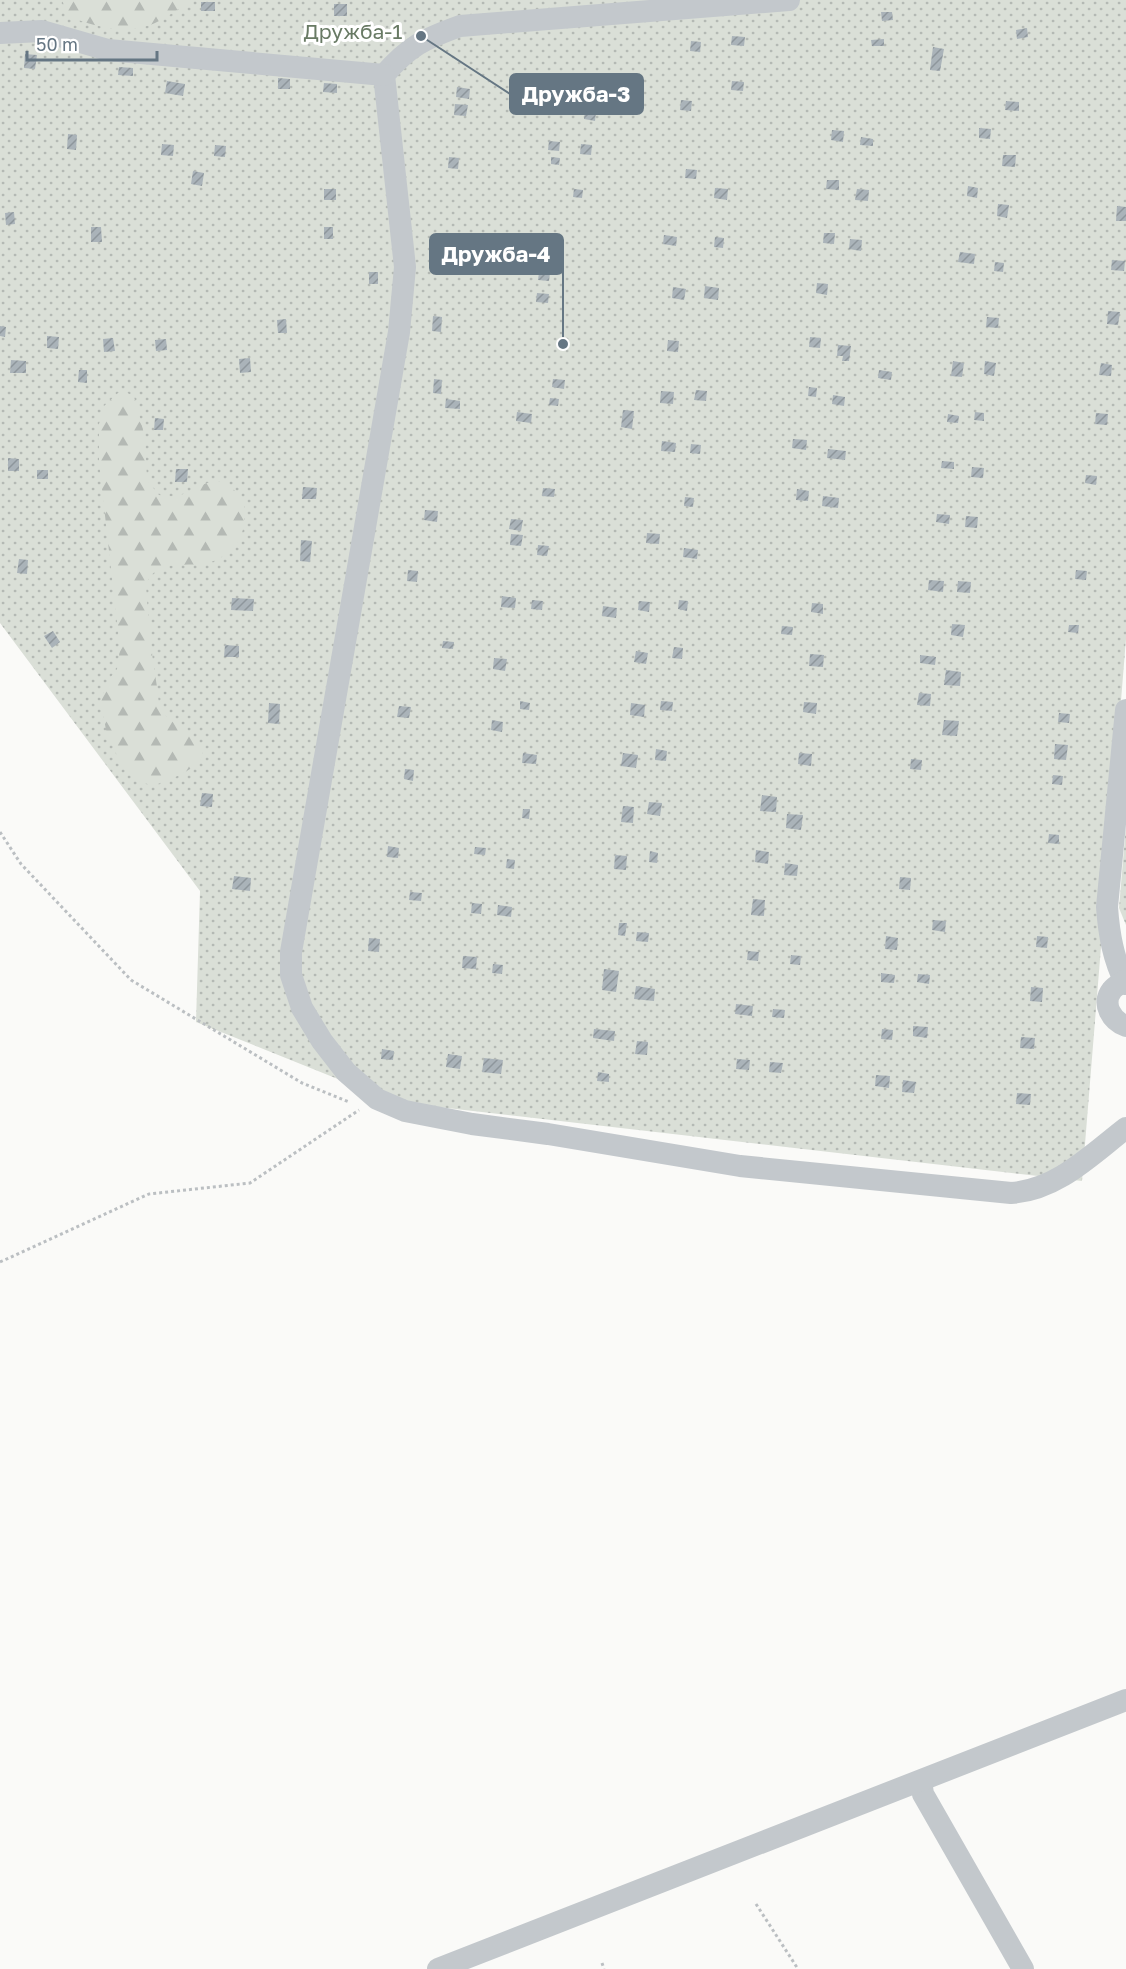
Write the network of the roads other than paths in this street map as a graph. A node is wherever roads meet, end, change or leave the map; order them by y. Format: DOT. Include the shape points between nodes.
graph roads {
  1 [pos="789,0"];
  2 [pos="0,33"];
  3 [pos="384,75"];
  4 [pos="1126,710"];
  5 [pos="1125,982"];
  6 [pos="1126,1026"];
  7 [pos="1126,1128"];
  8 [pos="1126,1700"];
  9 [pos="921,1781"];
  10 [pos="438,1969"];
  11 [pos="1023,1969"];
  1 -- 3 [label="street" via="460,26 416,44"];
  2 -- 3 [label="street" via="42,31 108,50"];
  3 -- 7 [label="street" via="405,267 399,332 291,952 291,975 302,1008 322,1041 346,1072 377,1099 405,1111 740,1166 1027,1192 1073,1169"];
  4 -- 5 [label="street" via="1107,907 1110,937"];
  5 -- 6 [label="street" via="1113,988 1108,1004 1114,1019"];
  8 -- 9 [label="street"];
  9 -- 10 [label="street"];
  9 -- 11 [label="street" via="923,1794"];
}
